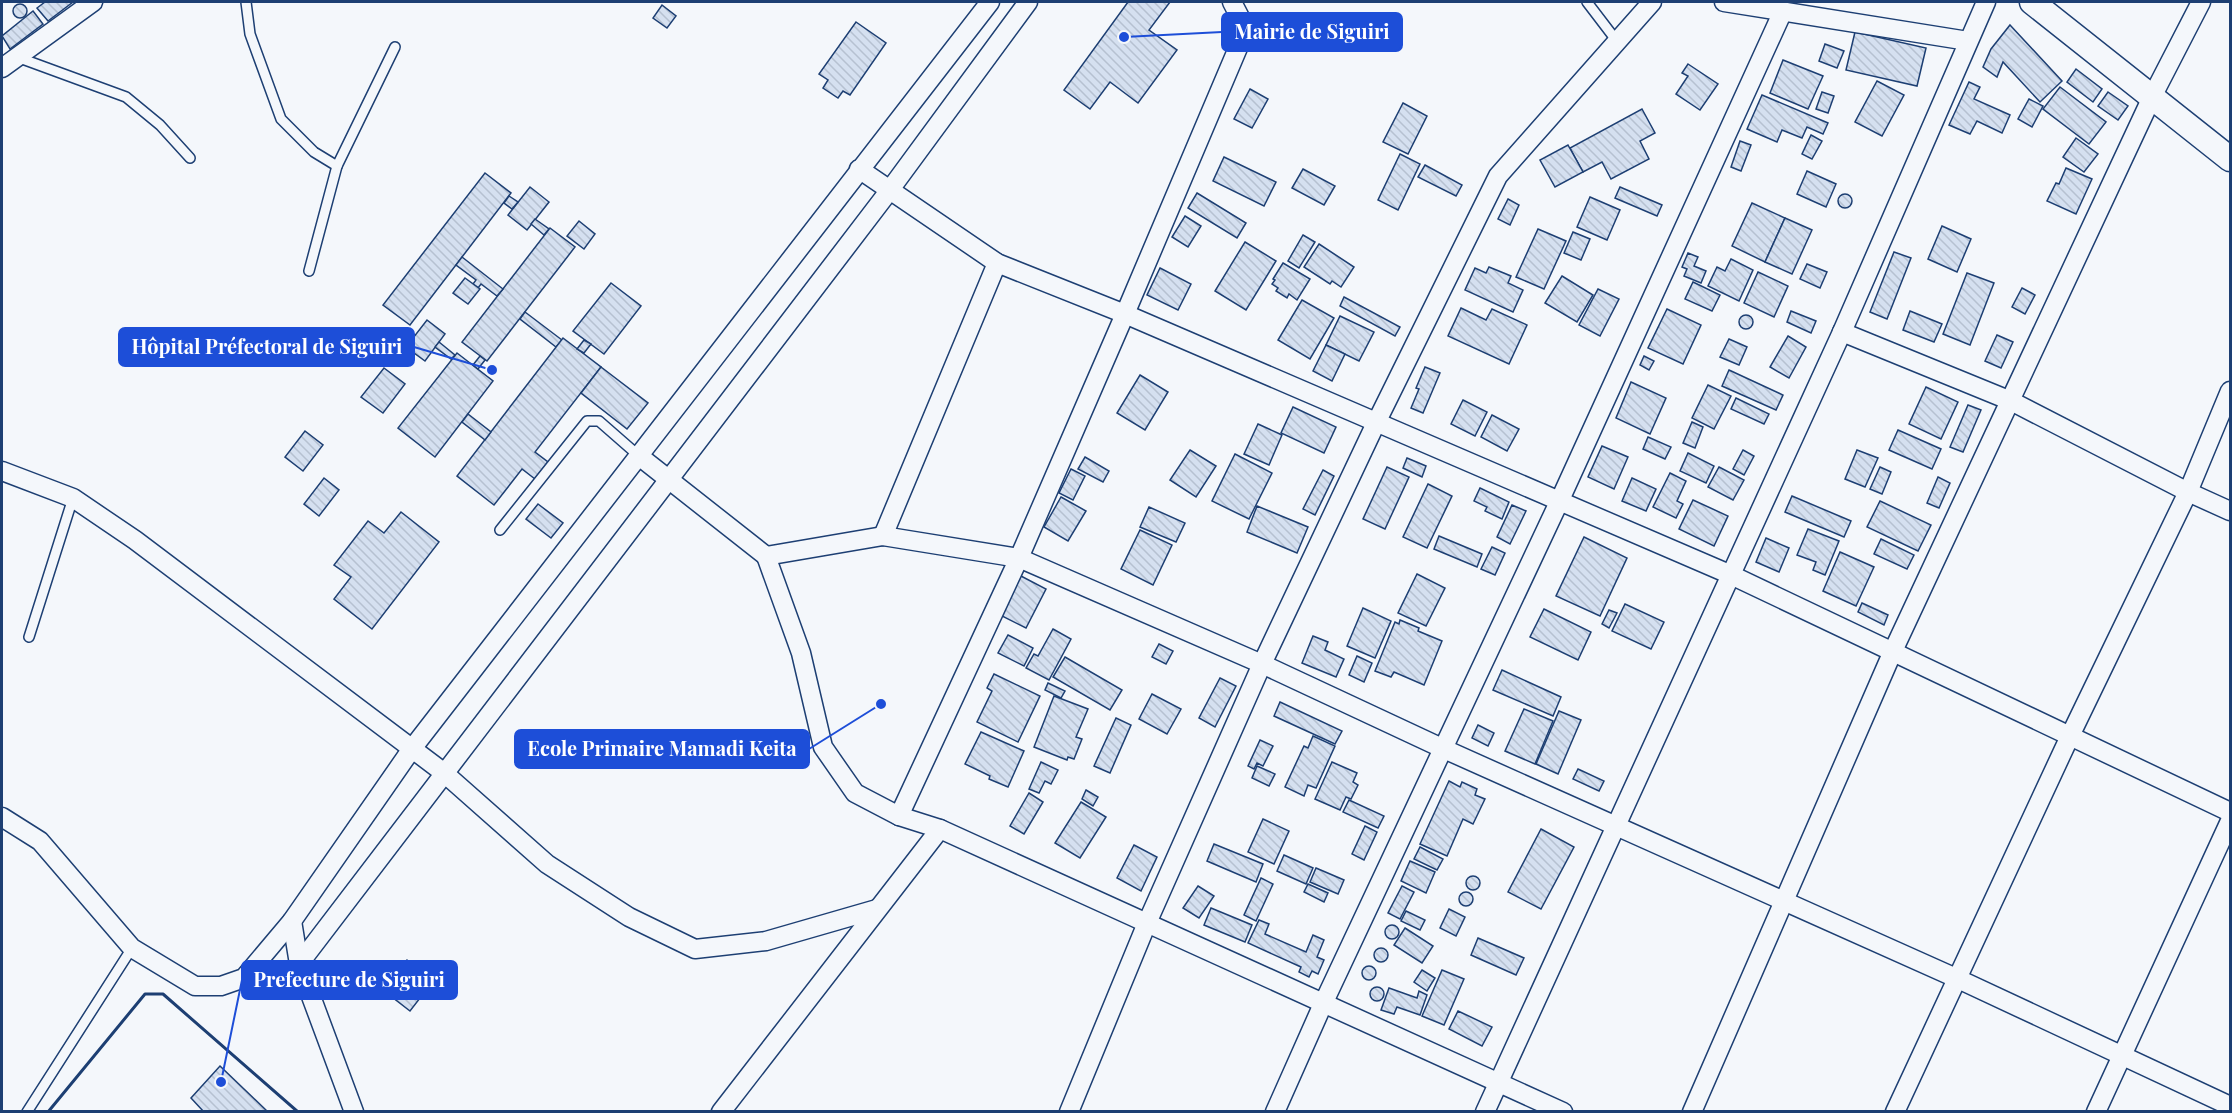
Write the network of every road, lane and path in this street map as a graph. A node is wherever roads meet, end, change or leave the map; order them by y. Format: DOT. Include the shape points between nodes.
graph roads {
  1 [pos="93,2"];
  2 [pos="246,2"];
  3 [pos="990,2"];
  4 [pos="1028,2"];
  5 [pos="1232,2"];
  6 [pos="1587,2"];
  7 [pos="1652,2"];
  8 [pos="1724,2"];
  9 [pos="1986,2"];
  10 [pos="2032,2"];
  11 [pos="2201,2"];
  12 [pos="1783,11"];
  13 [pos="1616,39"];
  14 [pos="1968,41"];
  15 [pos="395,47"];
  16 [pos="17,57"];
  17 [pos="2,68"];
  18 [pos="2152,97"];
  19 [pos="190,158"];
  20 [pos="2230,159"];
  21 [pos="338,166"];
  22 [pos="860,169"];
  23 [pos="890,191"];
  24 [pos="997,262"];
  25 [pos="309,271"];
  26 [pos="1125,314"];
  27 [pos="1842,332"];
  28 [pos="2230,391"];
  29 [pos="2012,401"];
  30 [pos="1376,423"];
  31 [pos="639,456"];
  32 [pos="2,471"];
  33 [pos="669,479"];
  34 [pos="2188,492"];
  35 [pos="73,498"];
  36 [pos="1558,502"];
  37 [pos="2230,511"];
  38 [pos="500,530"];
  39 [pos="883,536"];
  40 [pos="766,556"];
  41 [pos="1019,558"];
  42 [pos="1730,574"];
  43 [pos="29,637"];
  44 [pos="1893,651"];
  45 [pos="1262,664"];
  46 [pos="2070,736"];
  47 [pos="1444,749"];
  48 [pos="411,750"];
  49 [pos="443,772"];
  50 [pos="2230,812"];
  51 [pos="898,816"];
  52 [pos="2,817"];
  53 [pos="2230,821"];
  54 [pos="1617,825"];
  55 [pos="940,829"];
  56 [pos="1783,901"];
  57 [pos="877,909"];
  58 [pos="292,921"];
  59 [pos="1148,923"];
  60 [pos="132,948"];
  61 [pos="299,964"];
  62 [pos="1956,978"];
  63 [pos="1323,1004"];
  64 [pos="2122,1055"];
  65 [pos="1499,1083"];
  66 [pos="2230,1106"];
  67 [pos="27,1112"];
  68 [pos="354,1112"];
  69 [pos="721,1112"];
  70 [pos="1069,1112"];
  71 [pos="1275,1112"];
  72 [pos="1485,1112"];
  73 [pos="1563,1112"];
  74 [pos="1692,1112"];
  75 [pos="1895,1112"];
  76 [pos="2096,1112"];
  1 -- 16 [label="street"];
  2 -- 21 [label="lane" via="250,34 281,119 314,152"];
  3 -- 22 [label="street"];
  4 -- 23 [label="street"];
  5 -- 26 [label="street" via="1246,29"];
  6 -- 13 [label="lane"];
  7 -- 13 [label="street"];
  8 -- 12 [label="street"];
  9 -- 14 [label="street"];
  10 -- 18 [label="street"];
  11 -- 18 [label="street"];
  12 -- 14 [label="street"];
  12 -- 36 [label="street"];
  13 -- 30 [label="street" via="1498,176"];
  14 -- 27 [label="street"];
  15 -- 21 [label="lane"];
  16 -- 17 [label="street"];
  16 -- 19 [label="lane" via="126,97 160,125"];
  18 -- 20 [label="street"];
  18 -- 29 [label="street"];
  21 -- 25 [label="lane"];
  22 -- 23 [label="street"];
  22 -- 31 [label="street"];
  23 -- 24 [label="street"];
  23 -- 33 [label="street"];
  24 -- 26 [label="street"];
  24 -- 39 [label="street"];
  26 -- 30 [label="street"];
  26 -- 41 [label="street"];
  27 -- 29 [label="street"];
  27 -- 42 [label="street"];
  28 -- 34 [label="street"];
  29 -- 34 [label="street"];
  29 -- 44 [label="street"];
  30 -- 36 [label="street"];
  30 -- 45 [label="street"];
  31 -- 33 [label="street"];
  31 -- 38 [label="lane" via="599,421 587,421"];
  31 -- 48 [label="street"];
  32 -- 35 [label="street"];
  33 -- 40 [label="street"];
  33 -- 49 [label="street"];
  34 -- 37 [label="street"];
  34 -- 46 [label="street"];
  35 -- 43 [label="lane"];
  35 -- 48 [label="street" via="135,540"];
  36 -- 42 [label="street"];
  36 -- 47 [label="street"];
  39 -- 40 [label="street"];
  39 -- 41 [label="street"];
  40 -- 51 [label="street" via="801,653 823,747 855,793"];
  41 -- 45 [label="street"];
  41 -- 51 [label="street"];
  42 -- 44 [label="street"];
  42 -- 54 [label="street"];
  44 -- 46 [label="street"];
  44 -- 56 [label="street"];
  45 -- 47 [label="street"];
  45 -- 59 [label="street"];
  46 -- 50 [label="street"];
  46 -- 62 [label="street"];
  47 -- 54 [label="street"];
  47 -- 63 [label="street"];
  48 -- 49 [label="street"];
  48 -- 58 [label="street"];
  49 -- 57 [label="street" via="548,864 629,917 695,949 766,941"];
  49 -- 61 [label="street"];
  51 -- 55 [label="street"];
  52 -- 60 [label="street" via="40,841"];
  53 -- 64 [label="street"];
  54 -- 56 [label="street"];
  54 -- 65 [label="street"];
  55 -- 57 [label="street"];
  55 -- 59 [label="street"];
  56 -- 62 [label="street"];
  56 -- 74 [label="street"];
  57 -- 69 [label="street"];
  58 -- 60 [label="street" via="244,978 221,986 195,986"];
  58 -- 61 [label="street"];
  59 -- 63 [label="street"];
  59 -- 70 [label="street"];
  60 -- 67 [label="lane"];
  61 -- 68 [label="street"];
  62 -- 64 [label="street"];
  62 -- 75 [label="street"];
  63 -- 65 [label="street"];
  63 -- 71 [label="street"];
  64 -- 66 [label="street"];
  64 -- 76 [label="street"];
  65 -- 72 [label="street"];
  65 -- 73 [label="street"];
}
